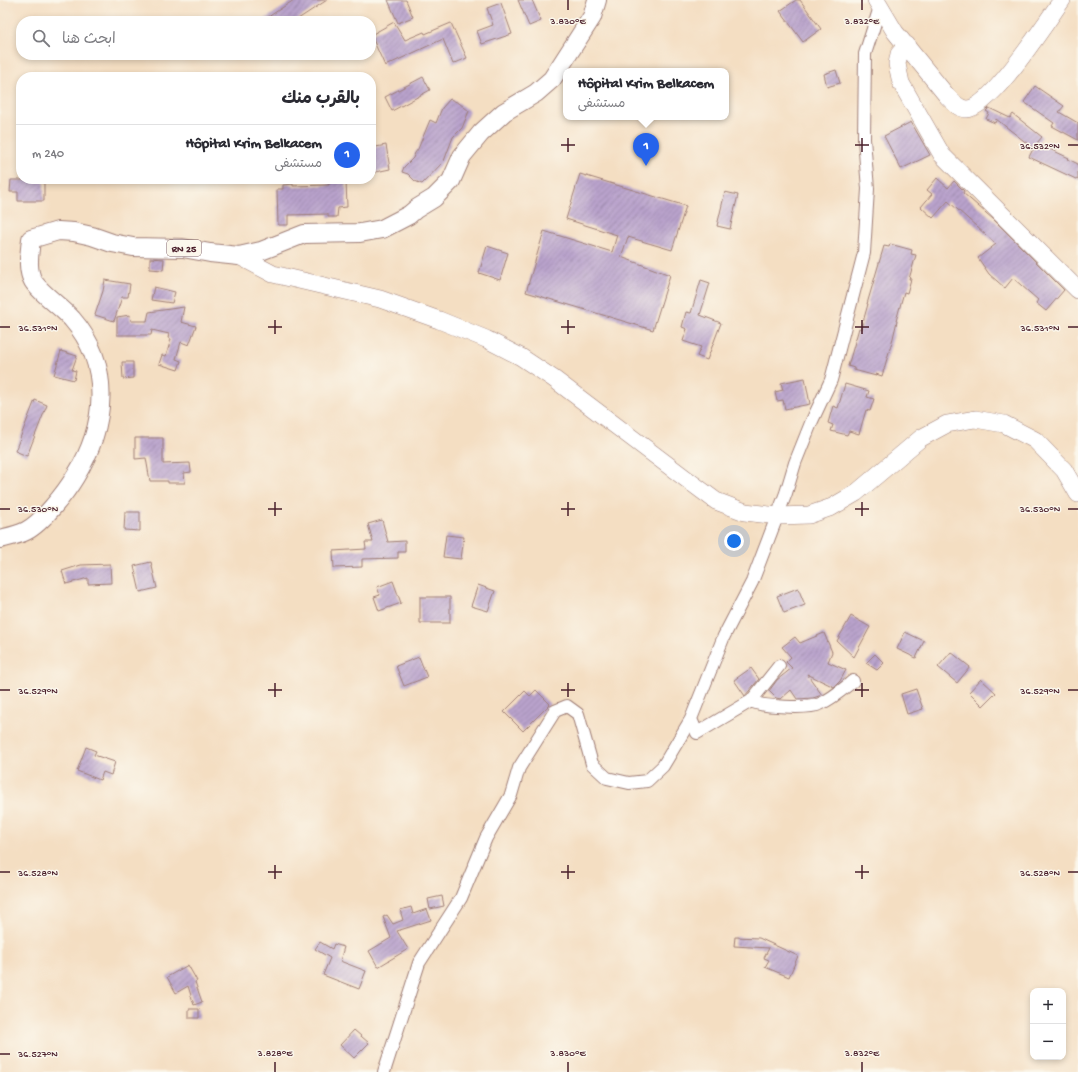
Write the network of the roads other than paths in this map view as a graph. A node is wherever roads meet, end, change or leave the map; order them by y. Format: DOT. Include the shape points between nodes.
graph roads {
  1 [pos="597,0"];
  2 [pos="1062,0"];
  3 [pos="878,4"];
  4 [pos="907,45"];
  5 [pos="239,256"];
  6 [pos="1078,290"];
  7 [pos="1078,494"];
  8 [pos="778,516"];
  9 [pos="0,540"];
  10 [pos="779,666"];
  11 [pos="853,681"];
  12 [pos="750,701"];
  13 [pos="691,719"];
  14 [pos="384,1072"];
  1 -- 5 [label="main road, RN 25" via="592,16 552,79 536,93 504,112 481,133 462,156 450,181 434,198 410,215 382,229 360,233 304,234 261,251"];
  2 -- 4 [label="street" via="1008,74 984,101 972,108 960,108 954,104"];
  3 -- 4 [label="street" via="895,32"];
  3 -- 8 [label="street" via="865,54 864,139 868,189 864,252 831,380 797,456"];
  4 -- 6 [label="street" via="899,54 901,83 942,155"];
  5 -- 8 [label="street" via="273,274 380,299 486,339 521,357 554,379 716,501 745,512"];
  5 -- 9 [label="main road, RN 25" via="183,248 133,247 74,232 58,231 31,239 29,269 33,281 72,319 87,339 97,362 101,382 101,405 95,436 82,466 68,489 41,519 27,530"];
  7 -- 8 [label="street" via="1064,470 1035,440 1004,424 975,420 948,424 921,438 856,493 832,506 809,515"];
  8 -- 13 [label="street" via="752,582 724,636"];
  10 -- 12 [label="street"];
  11 -- 12 [label="street" via="819,705 775,706"];
  12 -- 13 [label="street" via="697,733"];
  13 -- 14 [label="street" via="663,766 647,780 629,783 607,778 592,764 578,714 567,706 555,712 519,768 510,795 486,838 461,898 419,963"];
}
